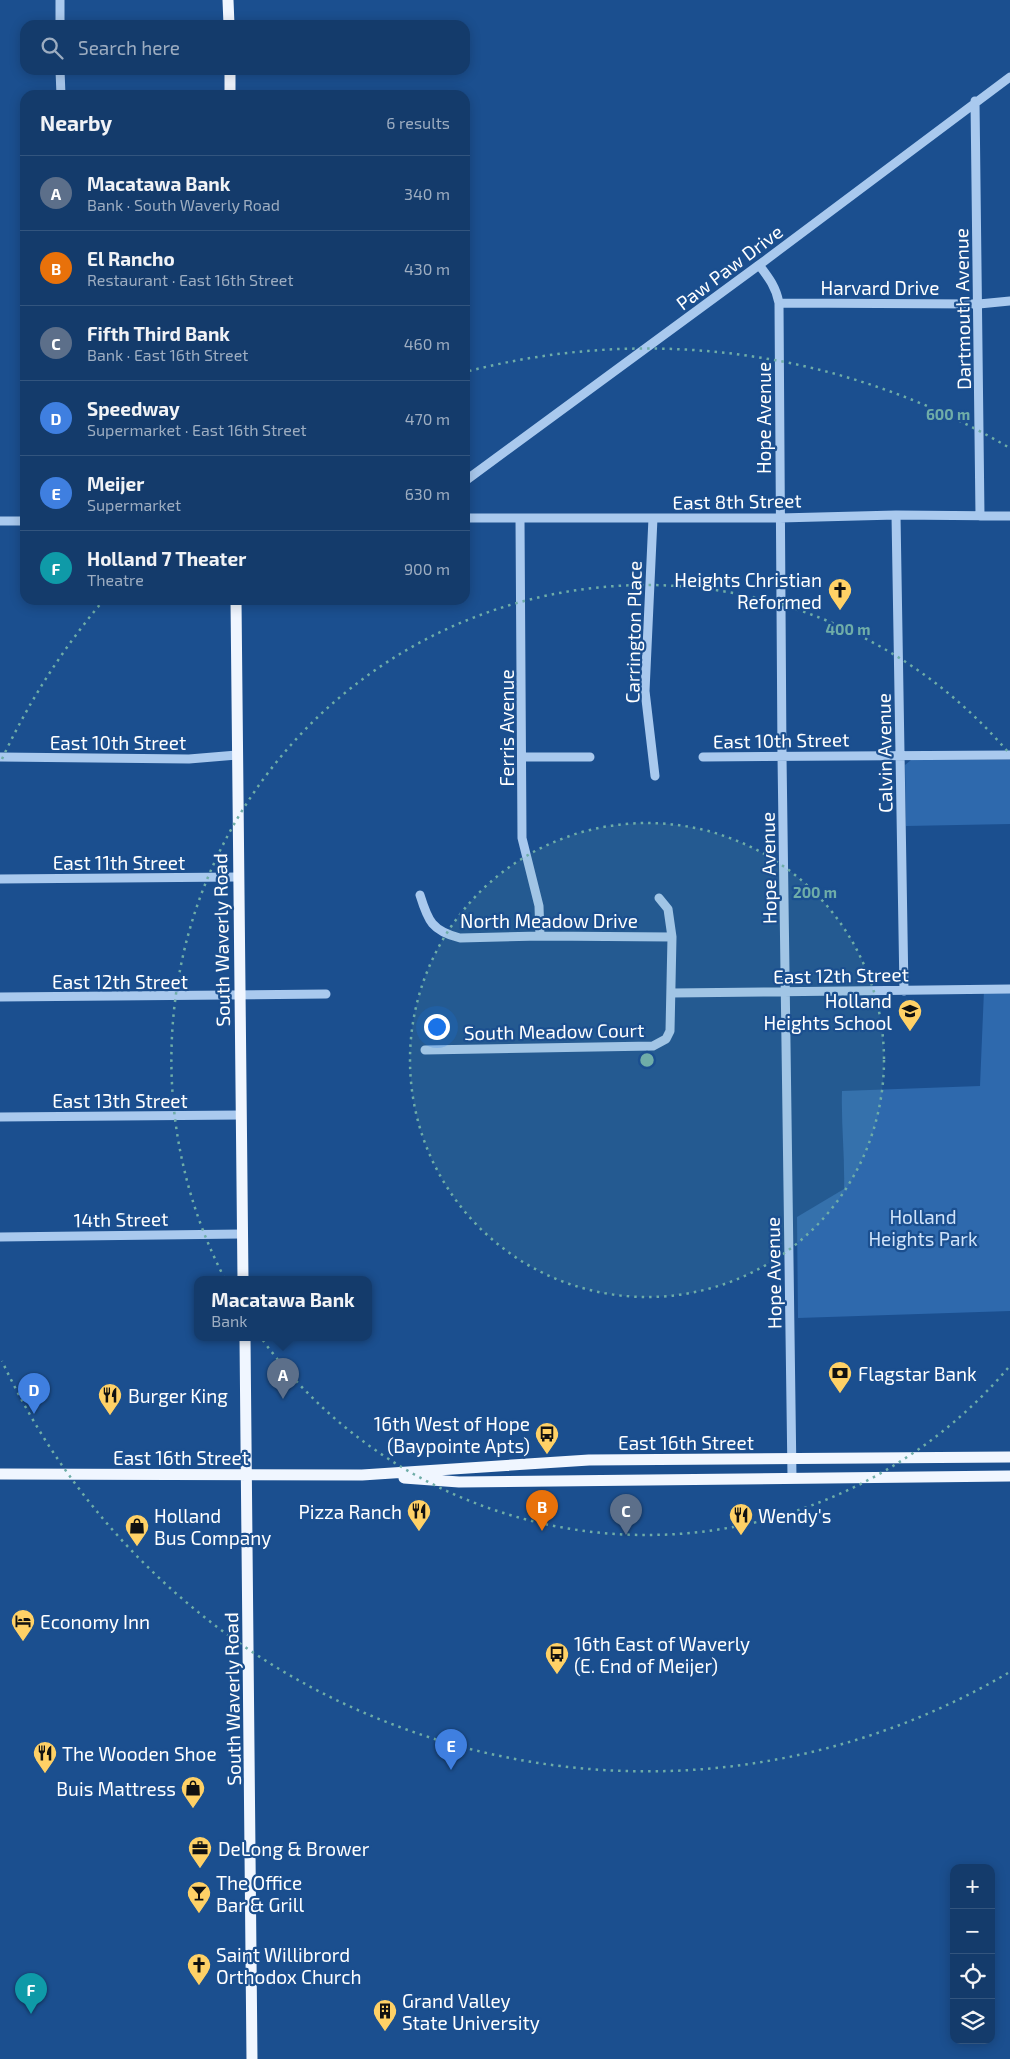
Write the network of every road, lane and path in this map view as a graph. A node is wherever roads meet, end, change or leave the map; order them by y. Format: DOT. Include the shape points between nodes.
graph roads {
  1 [pos="60,0"];
  2 [pos="228,0"];
  3 [pos="60,20"];
  4 [pos="229,20"];
  5 [pos="60,75"];
  6 [pos="230,75"];
  7 [pos="1010,76"];
  8 [pos="61,90"];
  9 [pos="230,90"];
  10 [pos="975,102"];
  11 [pos="759,265"];
  12 [pos="1010,301"];
  13 [pos="779,303"];
  14 [pos="979,304"];
  15 [pos="470,477"];
  16 [pos="896,515"];
  17 [pos="980,516"];
  18 [pos="1010,516"];
  19 [pos="470,518"];
  20 [pos="653,518"];
  21 [pos="780,518"];
  22 [pos="520,519"];
  23 [pos="0,521"];
  24 [pos="20,521"];
  25 [pos="236,605"];
  26 [pos="237,755"];
  27 [pos="901,755"];
  28 [pos="1010,755"];
  29 [pos="782,756"];
  30 [pos="0,757"];
  31 [pos="523,757"];
  32 [pos="590,757"];
  33 [pos="703,757"];
  34 [pos="655,776"];
  35 [pos="238,877"];
  36 [pos="0,879"];
  37 [pos="420,895"];
  38 [pos="659,898"];
  39 [pos="540,936"];
  40 [pos="672,937"];
  41 [pos="1010,989"];
  42 [pos="904,991"];
  43 [pos="786,992"];
  44 [pos="326,994"];
  45 [pos="672,994"];
  46 [pos="239,996"];
  47 [pos="0,997"];
  48 [pos="425,1050"];
  49 [pos="241,1115"];
  50 [pos="0,1117"];
  51 [pos="242,1234"];
  52 [pos="0,1237"];
  53 [pos="243,1276"];
  54 [pos="244,1341"];
  55 [pos="1010,1457"];
  56 [pos="792,1459"];
  57 [pos="0,1474"];
  58 [pos="247,1475"];
  59 [pos="362,1476"];
  60 [pos="1010,1476"];
  61 [pos="792,1477"];
  62 [pos="252,2059"];
  1 -- 3 [label="street"];
  2 -- 4 [label="main road"];
  5 -- 8 [label="street"];
  6 -- 9 [label="main road"];
  7 -- 10 [label="street, Paw Paw Drive"];
  10 -- 11 [label="street, Paw Paw Drive"];
  10 -- 14 [label="street, Dartmouth Avenue"];
  11 -- 13 [label="street, Hope Avenue" via="776,289"];
  11 -- 15 [label="street, Paw Paw Drive"];
  12 -- 14 [label="street, Harvard Drive"];
  13 -- 14 [label="street, Harvard Drive"];
  13 -- 21 [label="street, Hope Avenue"];
  14 -- 17 [label="street, Dartmouth Avenue"];
  16 -- 17 [label="street, East 8th Street"];
  16 -- 21 [label="street, East 8th Street"];
  16 -- 27 [label="street, Calvin Avenue"];
  17 -- 18 [label="street, East 8th Street"];
  19 -- 22 [label="street, East 8th Street"];
  20 -- 21 [label="street, East 8th Street"];
  20 -- 22 [label="street, East 8th Street"];
  20 -- 34 [label="street, Carrington Place" via="645,691"];
  21 -- 29 [label="street, Hope Avenue"];
  22 -- 31 [label="street, Ferris Avenue"];
  23 -- 24 [label="street"];
  25 -- 26 [label="main road, South Waverly Road"];
  26 -- 30 [label="street, East 10th Street" via="189,759"];
  26 -- 35 [label="main road, South Waverly Road"];
  27 -- 28 [label="street, East 10th Street"];
  27 -- 29 [label="street, East 10th Street"];
  27 -- 42 [label="street, Calvin Avenue"];
  29 -- 33 [label="street, East 10th Street"];
  29 -- 43 [label="street, Hope Avenue"];
  31 -- 32 [label="street"];
  31 -- 39 [label="street, Ferris Avenue" via="522,838 539,906"];
  35 -- 36 [label="street, East 11th Street"];
  35 -- 46 [label="main road, South Waverly Road"];
  37 -- 39 [label="street, North Meadow Drive" via="428,919 447,935 460,938"];
  38 -- 40 [label="street, South Meadow Court" via="668,909"];
  39 -- 40 [label="street, North Meadow Drive"];
  40 -- 45 [label="street, South Meadow Court"];
  41 -- 42 [label="street, East 12th Street"];
  42 -- 43 [label="street, East 12th Street"];
  43 -- 45 [label="street, East 12th Street"];
  43 -- 56 [label="street, Hope Avenue"];
  44 -- 46 [label="street, East 12th Street"];
  45 -- 48 [label="street, South Meadow Court" via="670,1032 666,1039 653,1046"];
  46 -- 47 [label="street, East 12th Street"];
  46 -- 49 [label="main road, South Waverly Road"];
  49 -- 50 [label="street, East 13th Street"];
  49 -- 51 [label="main road, South Waverly Road"];
  51 -- 52 [label="street, 14th Street"];
  51 -- 53 [label="main road, South Waverly Road"];
  54 -- 58 [label="main road, South Waverly Road"];
  55 -- 56 [label="main road, East 16th Street"];
  56 -- 59 [label="main road, East 16th Street" via="589,1460"];
  56 -- 61 [label="street, Hope Avenue"];
  57 -- 58 [label="main road, East 16th Street"];
  58 -- 59 [label="main road, East 16th Street"];
  58 -- 62 [label="main road, South Waverly Road"];
  59 -- 61 [label="main road, East 16th Street" via="459,1482"];
  60 -- 61 [label="main road, East 16th Street"];
}
